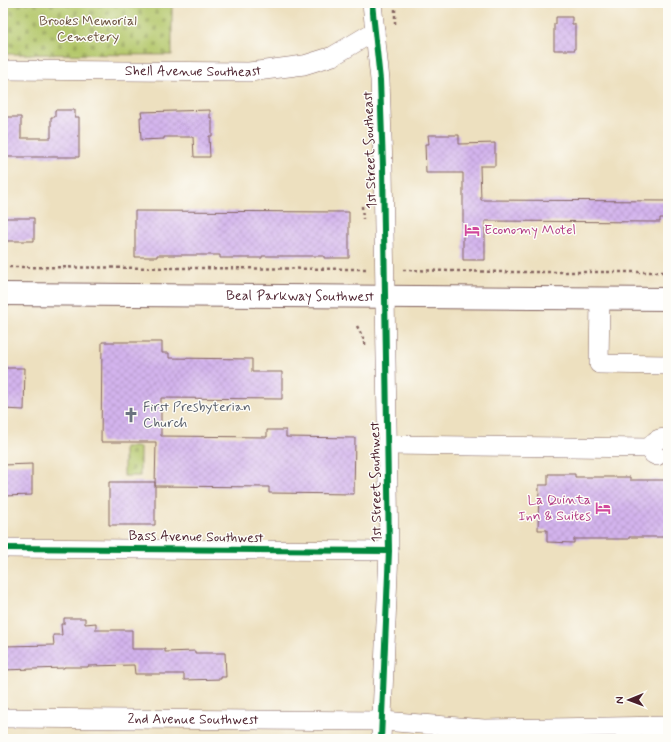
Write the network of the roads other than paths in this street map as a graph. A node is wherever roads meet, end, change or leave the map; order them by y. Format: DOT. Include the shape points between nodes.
graph roads {
  1 [pos="372,3"];
  2 [pos="375,31"];
  3 [pos="3,70"];
  4 [pos="3,294"];
  5 [pos="386,297"];
  6 [pos="600,299"];
  7 [pos="668,300"];
  8 [pos="668,365"];
  9 [pos="668,438"];
  10 [pos="388,445"];
  11 [pos="3,548"];
  12 [pos="389,551"];
  13 [pos="3,718"];
  14 [pos="668,726"];
  15 [pos="382,730"];
  1 -- 2 [label="street, 1st Street Southeast"];
  2 -- 3 [label="street, Shell Avenue Southeast" via="333,56 304,65 249,72"];
  2 -- 5 [label="street, 1st Street Southeast" via="380,96"];
  4 -- 5 [label="main road, Beal Parkway Southwest"];
  5 -- 6 [label="main road, Beal Parkway Southwest"];
  5 -- 10 [label="street, 1st Street Southwest"];
  6 -- 7 [label="main road, Beal Parkway Southwest"];
  6 -- 8 [label="street" via="600,364"];
  9 -- 10 [label="street" via="653,441 654,453"];
  10 -- 12 [label="street, 1st Street Southwest"];
  11 -- 12 [label="street, Bass Avenue Southwest"];
  12 -- 15 [label="street, 1st Street Southwest"];
  13 -- 15 [label="street, 2nd Avenue Southwest"];
  14 -- 15 [label="street, 2nd Avenue Southwest"];
}
